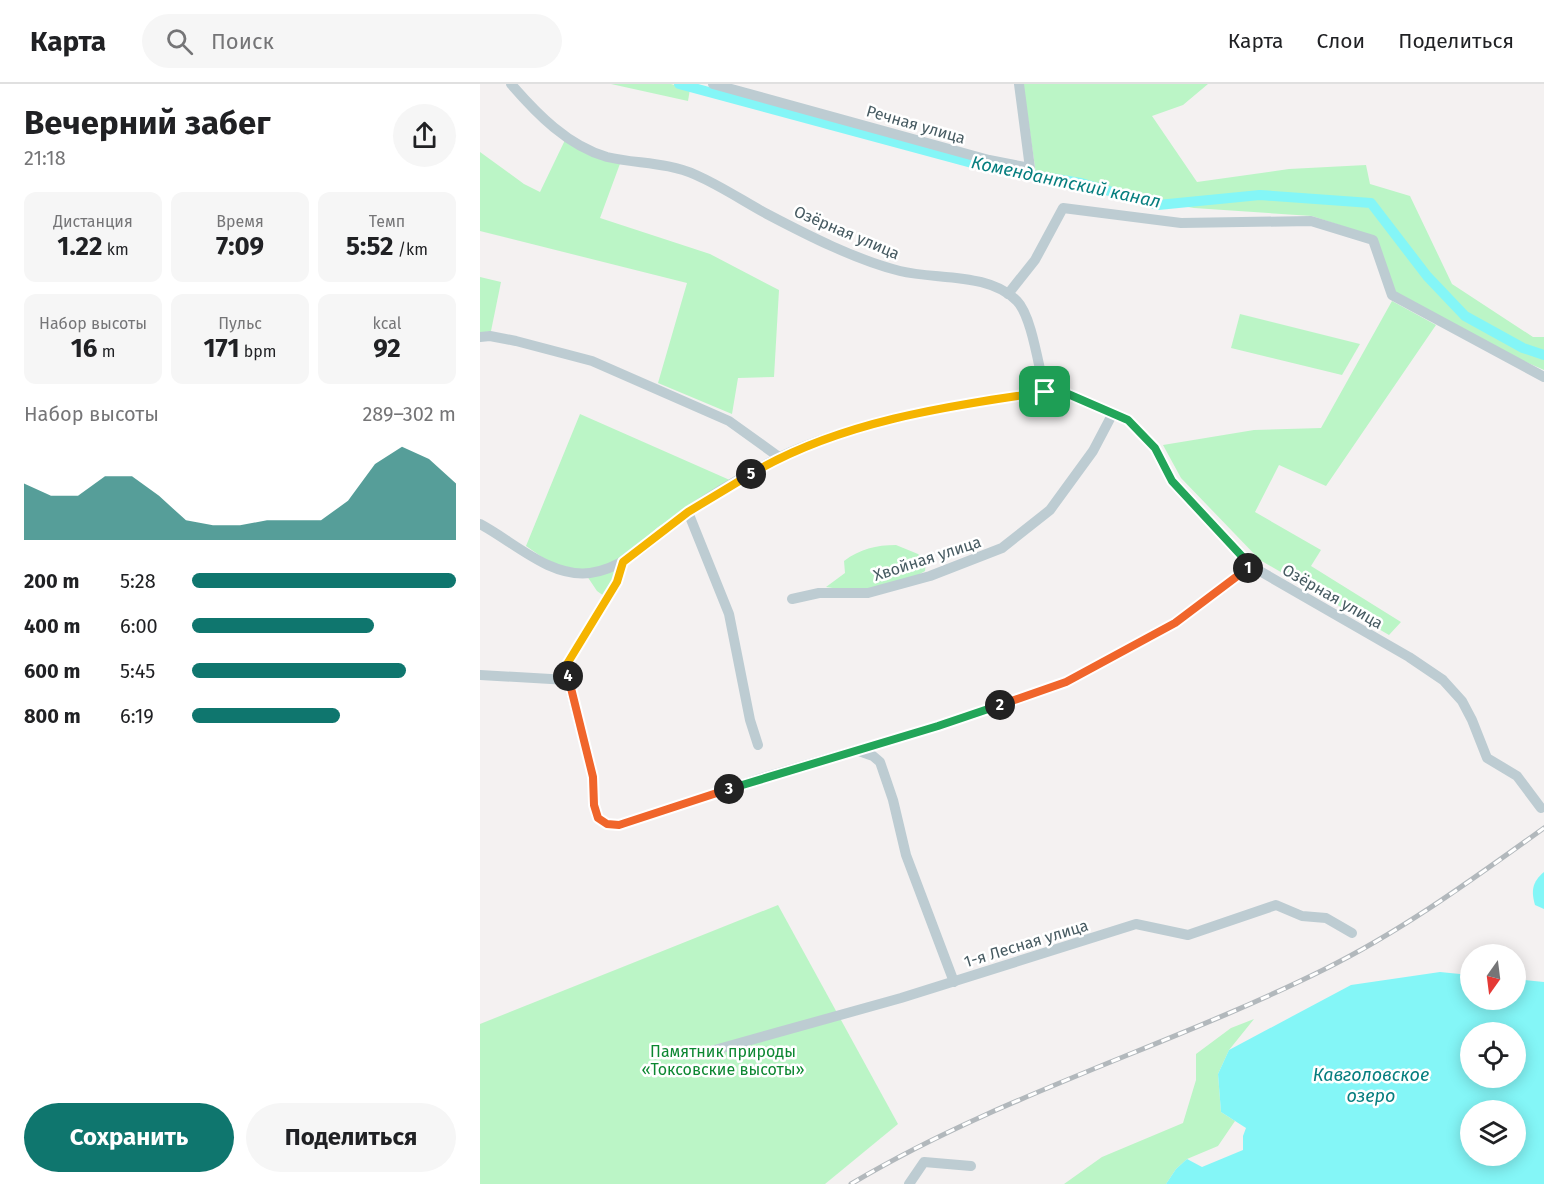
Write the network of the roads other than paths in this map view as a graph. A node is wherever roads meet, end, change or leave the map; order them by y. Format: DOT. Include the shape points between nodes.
graph roads {
  1 [pos="511,84"];
  2 [pos="713,84"];
  3 [pos="1019,84"];
  4 [pos="1008,294"];
  5 [pos="480,338"];
  6 [pos="1544,377"];
  7 [pos="1045,392"];
  8 [pos="1113,413"];
  9 [pos="779,457"];
  10 [pos="688,512"];
  11 [pos="480,524"];
  12 [pos="623,562"];
  13 [pos="1251,566"];
  14 [pos="792,599"];
  15 [pos="480,675"];
  16 [pos="568,680"];
  17 [pos="758,745"];
  18 [pos="856,750"];
  19 [pos="1541,808"];
  20 [pos="1352,933"];
  21 [pos="954,982"];
  22 [pos="704,1053"];
  23 [pos="971,1166"];
  24 [pos="909,1184"];
  1 -- 4 [label="street, Озёрная улица" via="551,126 606,156 665,164 695,174 814,238 900,271 967,280"];
  2 -- 3 [label="street, Речная улица" via="1030,168"];
  4 -- 6 [label="street" via="1035,260 1063,208 1181,223 1311,221 1373,240 1392,295"];
  4 -- 7 [label="street" via="1018,302 1027,321"];
  5 -- 9 [label="street" via="516,341 592,361 729,421"];
  7 -- 8 [label="street, Озёрная улица" via="1068,394"];
  7 -- 9 [label="street, Озёрная улица" via="913,416"];
  8 -- 13 [label="street, Озёрная улица" via="1128,420 1155,448 1172,481"];
  8 -- 14 [label="street, Хвойная улица" via="1093,451 1050,510 1002,548 930,576 868,593 819,593"];
  9 -- 10 [label="street, Озёрная улица"];
  10 -- 12 [label="street, Озёрная улица"];
  10 -- 17 [label="street" via="729,614"];
  11 -- 12 [label="street" via="551,567 590,573"];
  12 -- 16 [label="street" via="617,582 567,664"];
  13 -- 18 [label="street" via="1175,623 1066,682"];
  13 -- 19 [label="street, Озёрная улица" via="1443,680 1462,701 1487,758 1517,776"];
  15 -- 16 [label="street"];
  16 -- 18 [label="street" via="593,777 594,805 598,818 607,824 619,825"];
  18 -- 21 [label="street" via="880,762 906,855"];
  20 -- 21 [label="street, 1-я Лесная улица" via="1326,918 1302,916 1276,905 1188,935 1136,924"];
  21 -- 22 [label="street, 1-я Лесная улица"];
  23 -- 24 [label="street" via="924,1162"];
}
